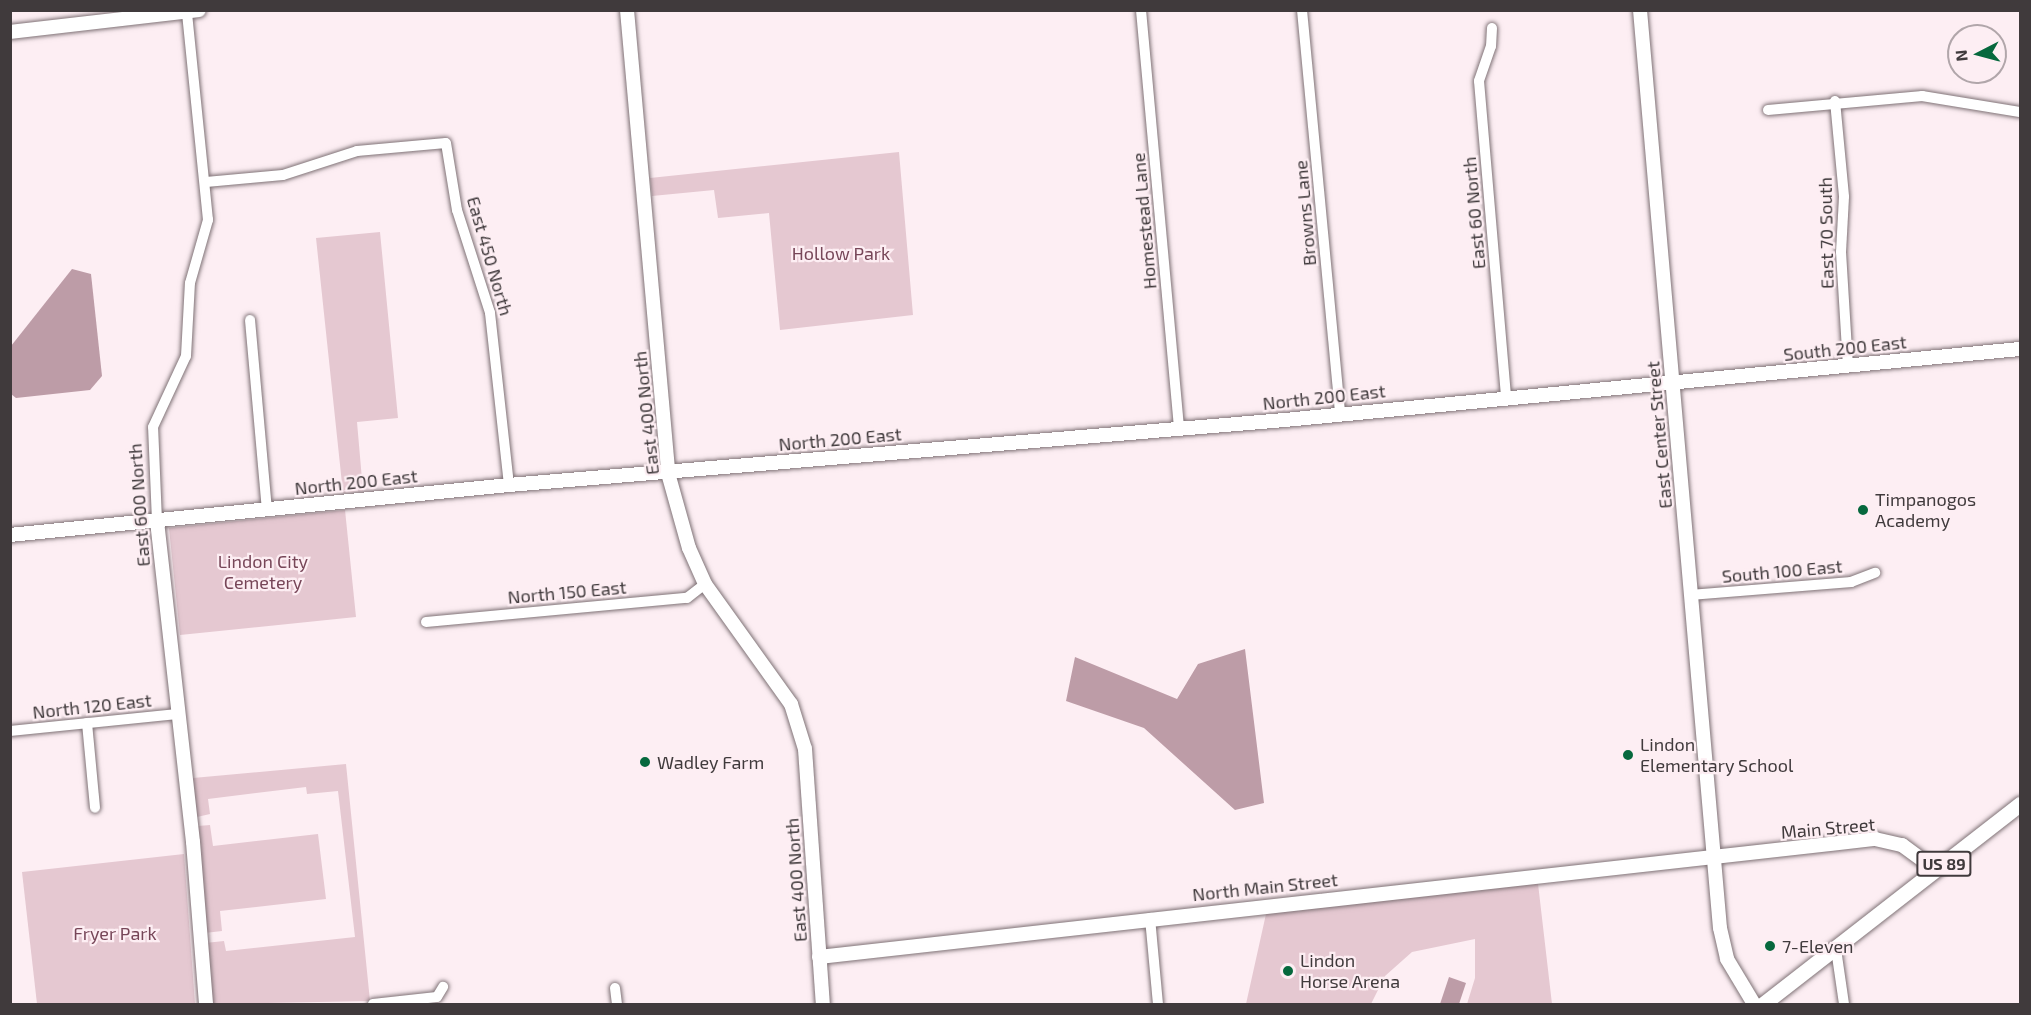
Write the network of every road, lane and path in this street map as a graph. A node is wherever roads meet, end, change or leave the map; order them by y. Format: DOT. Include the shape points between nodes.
graph roads {
  1 [pos="627,10"];
  2 [pos="1141,10"];
  3 [pos="1302,10"];
  4 [pos="1640,10"];
  5 [pos="193,11"];
  6 [pos="127,15"];
  7 [pos="1492,28"];
  8 [pos="10,32"];
  9 [pos="1835,101"];
  10 [pos="1768,110"];
  11 [pos="2020,112"];
  12 [pos="206,182"];
  13 [pos="250,321"];
  14 [pos="2020,350"];
  15 [pos="1848,365"];
  16 [pos="1673,383"];
  17 [pos="1506,396"];
  18 [pos="1340,413"];
  19 [pos="1179,428"];
  20 [pos="668,473"];
  21 [pos="509,485"];
  22 [pos="267,510"];
  23 [pos="157,521"];
  24 [pos="10,535"];
  25 [pos="1875,573"];
  26 [pos="705,584"];
  27 [pos="1690,595"];
  28 [pos="426,622"];
  29 [pos="177,714"];
  30 [pos="87,723"];
  31 [pos="10,731"];
  32 [pos="2020,804"];
  33 [pos="94,808"];
  34 [pos="1714,856"];
  35 [pos="1936,870"];
  36 [pos="1150,918"];
  37 [pos="1836,949"];
  38 [pos="819,957"];
  39 [pos="443,987"];
  40 [pos="615,988"];
  41 [pos="206,1005"];
  42 [pos="373,1005"];
  43 [pos="617,1005"];
  44 [pos="823,1005"];
  45 [pos="1158,1005"];
  46 [pos="1754,1005"];
  47 [pos="1763,1005"];
  48 [pos="1844,1005"];
  1 -- 20 [label="street, East 400 North"];
  2 -- 19 [label="street, Homestead Lane"];
  3 -- 18 [label="street, Browns Lane"];
  4 -- 16 [label="street, East Center Street"];
  5 -- 6 [label="street"];
  5 -- 12 [label="street, East 600 North"];
  6 -- 8 [label="street"];
  7 -- 17 [label="street, East 60 North" via="1491,46 1479,81"];
  9 -- 10 [label="street"];
  9 -- 11 [label="street" via="1922,96"];
  9 -- 15 [label="street, East 70 South" via="1844,197 1841,252"];
  12 -- 21 [label="street, East 450 North" via="284,175 357,151 446,143 457,210 490,313"];
  12 -- 23 [label="street, East 600 North" via="208,220 190,283 186,356 156,417 151,439"];
  13 -- 22 [label="street"];
  14 -- 15 [label="street, South 200 East"];
  15 -- 16 [label="street, South 200 East"];
  16 -- 17 [label="street, North 200 East"];
  16 -- 27 [label="street, East Center Street"];
  17 -- 18 [label="street, North 200 East"];
  18 -- 19 [label="street, North 200 East"];
  19 -- 20 [label="street, North 200 East"];
  20 -- 21 [label="street, North 200 East"];
  20 -- 26 [label="street, East 400 North" via="689,548"];
  21 -- 22 [label="street, North 200 East"];
  22 -- 23 [label="street, North 200 East"];
  23 -- 24 [label="street, North 200 East"];
  23 -- 29 [label="street, East 600 North"];
  25 -- 27 [label="street, South 100 East" via="1851,582"];
  26 -- 28 [label="street, North 150 East" via="687,598"];
  26 -- 38 [label="street, East 400 North" via="791,704 805,749"];
  27 -- 34 [label="street, East Center Street"];
  29 -- 30 [label="street, North 120 East"];
  29 -- 41 [label="street, East 600 North" via="193,842"];
  30 -- 31 [label="street, North 120 East"];
  30 -- 33 [label="street"];
  32 -- 35 [label="main road, US 89"];
  34 -- 35 [label="street, Main Street" via="1875,839 1902,845"];
  34 -- 36 [label="street, North Main Street"];
  34 -- 46 [label="street, East Center Street" via="1727,959"];
  35 -- 37 [label="main road, US 89"];
  36 -- 38 [label="street, North Main Street"];
  36 -- 45 [label="street"];
  37 -- 47 [label="main road, US 89"];
  37 -- 48 [label="street"];
  38 -- 44 [label="street, East 400 North"];
  39 -- 42 [label="street" via="437,997"];
  40 -- 43 [label="street"];
}
